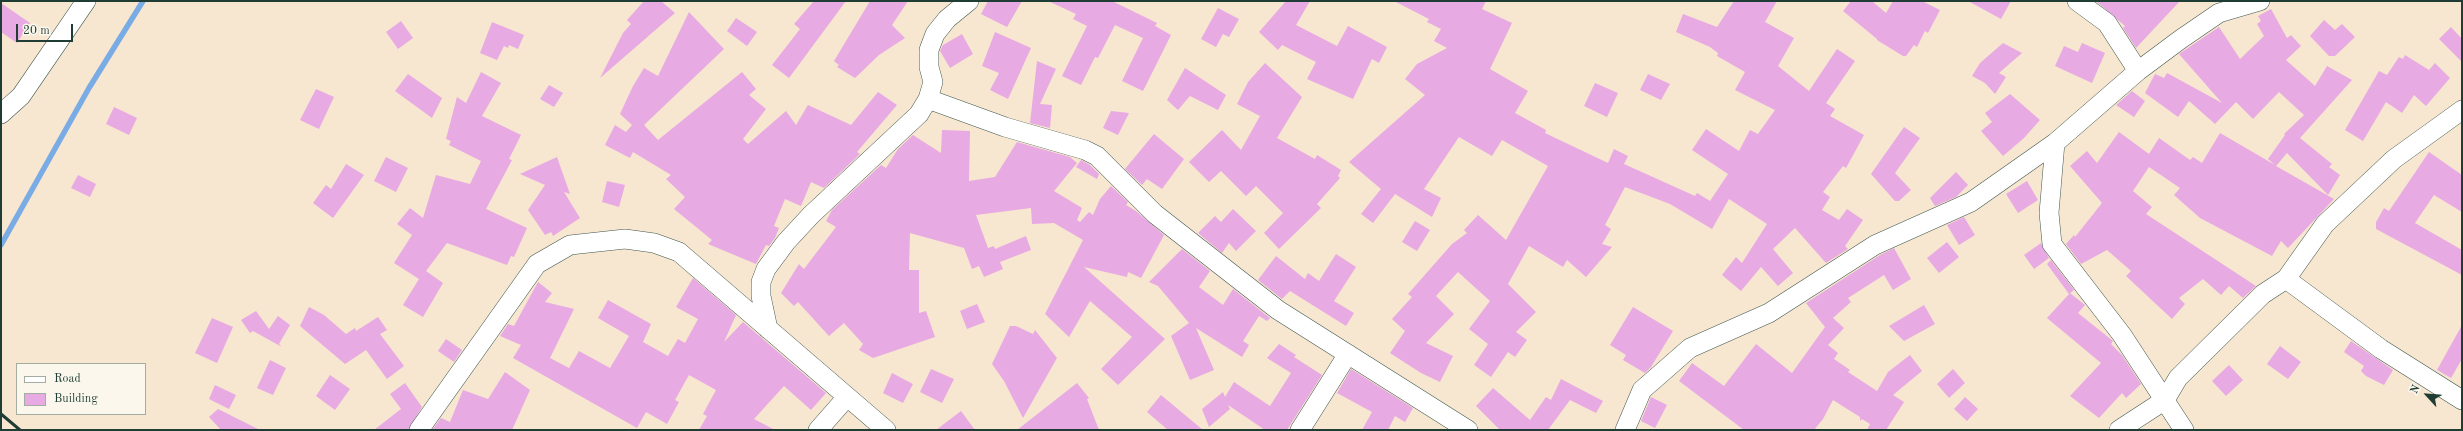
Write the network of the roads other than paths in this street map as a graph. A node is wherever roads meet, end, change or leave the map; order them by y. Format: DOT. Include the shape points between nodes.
graph roads {
  1 [pos="86,1"];
  2 [pos="969,1"];
  3 [pos="2077,1"];
  4 [pos="2260,1"];
  5 [pos="2138,71"];
  6 [pos="928,99"];
  7 [pos="2462,110"];
  8 [pos="1,114"];
  9 [pos="2055,143"];
  10 [pos="2286,279"];
  11 [pos="768,329"];
  12 [pos="1348,354"];
  13 [pos="847,397"];
  14 [pos="2165,400"];
  15 [pos="2462,400"];
  16 [pos="419,430"];
  17 [pos="818,430"];
  18 [pos="886,430"];
  19 [pos="1300,430"];
  20 [pos="1468,430"];
  21 [pos="1625,430"];
  22 [pos="2119,430"];
  23 [pos="2184,430"];
  1 -- 8 [label="street" via="21,96"];
  2 -- 6 [label="street" via="947,19 935,34 929,50 929,67 933,82"];
  3 -- 5 [label="street" via="2106,23"];
  4 -- 5 [label="street" via="2219,13"];
  5 -- 9 [label="street"];
  6 -- 11 [label="street" via="913,120 811,215 766,269 761,282 761,296"];
  6 -- 12 [label="street" via="1097,156 1155,214 1278,310"];
  7 -- 10 [label="street" via="2394,159 2325,224"];
  9 -- 14 [label="street" via="2049,212 2052,244 2122,335"];
  9 -- 21 [label="street" via="1971,202 1875,245 1769,313 1690,348 1642,390"];
  10 -- 14 [label="street" via="2263,294 2178,378"];
  10 -- 15 [label="street" via="2381,349"];
  11 -- 13 [label="street"];
  11 -- 16 [label="street" via="679,252 654,243 625,239 570,245 537,264"];
  12 -- 19 [label="street"];
  12 -- 20 [label="street"];
  13 -- 17 [label="street"];
  13 -- 18 [label="street"];
  14 -- 22 [label="street"];
  14 -- 23 [label="street"];
}
